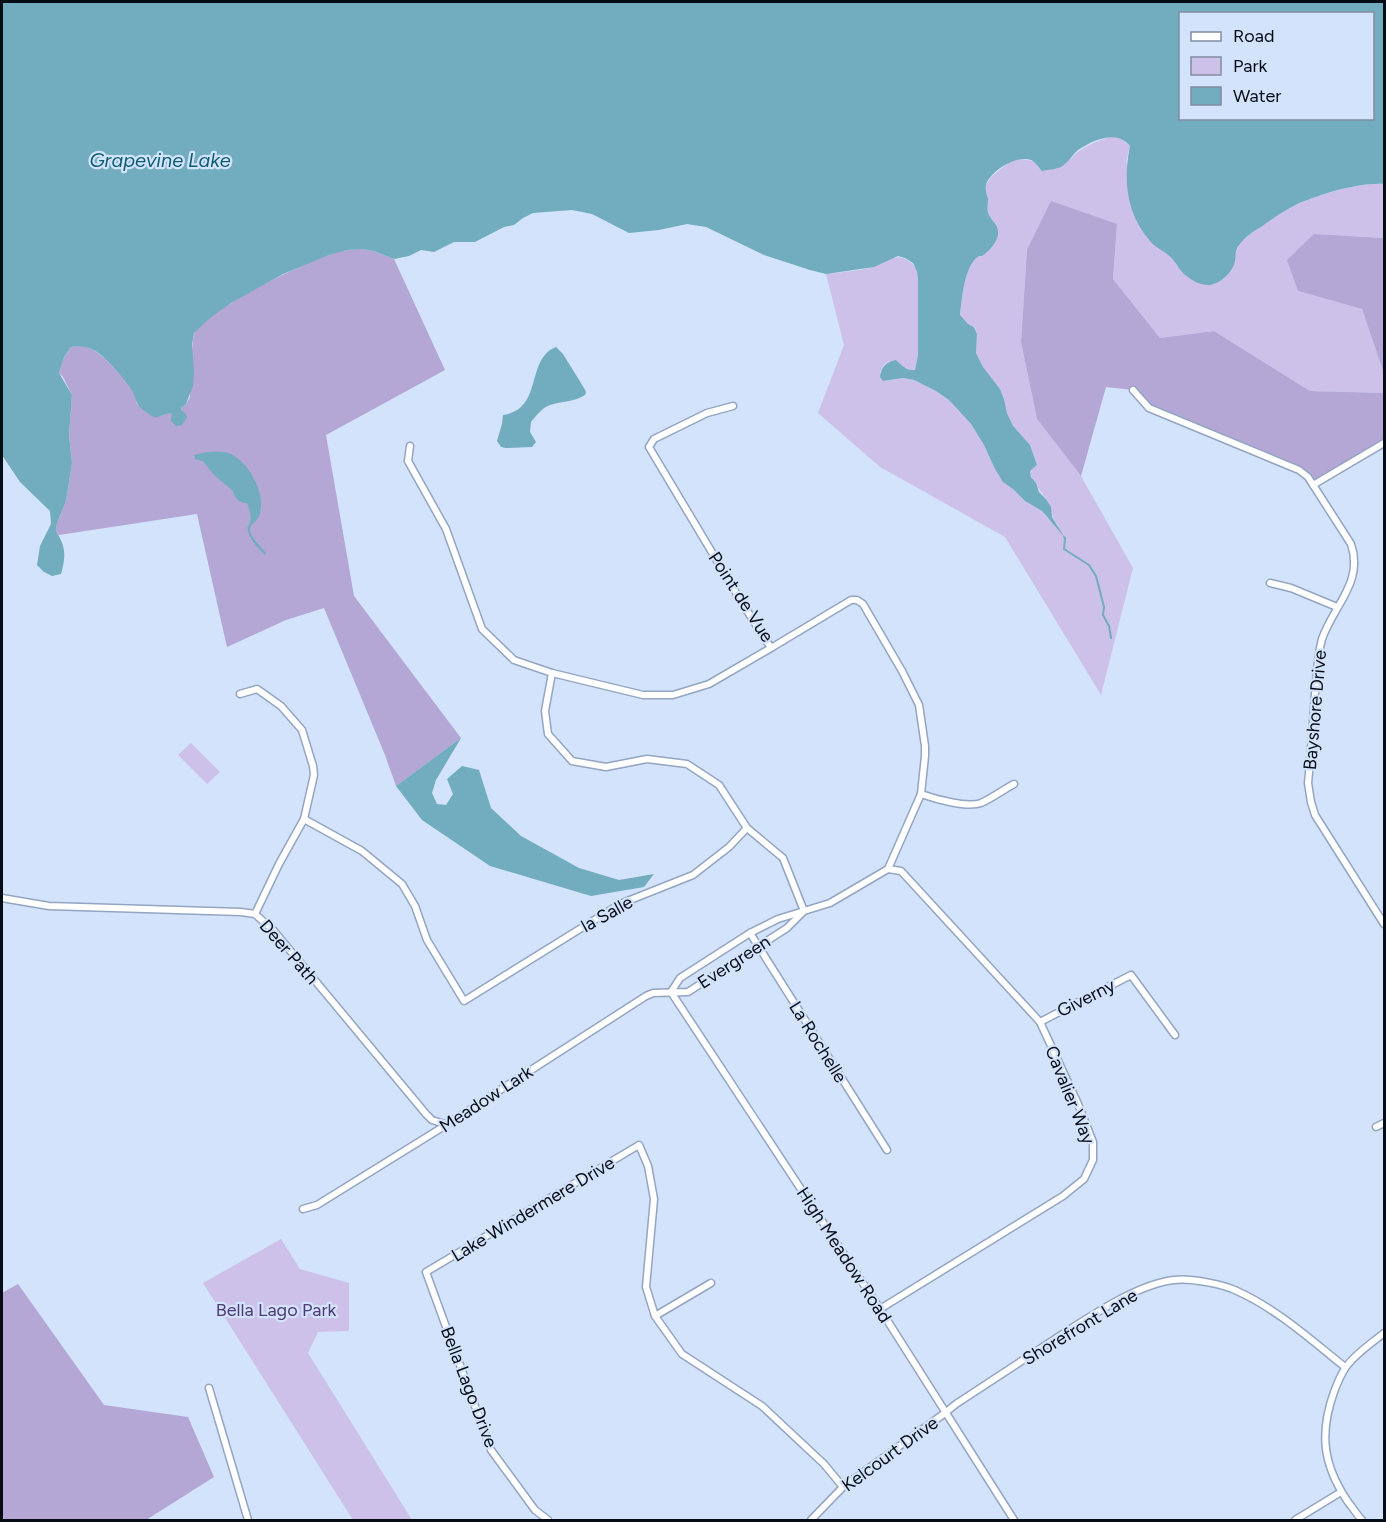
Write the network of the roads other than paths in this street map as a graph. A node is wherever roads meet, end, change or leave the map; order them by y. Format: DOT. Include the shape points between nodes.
graph roads {
  1 [pos="1133,390"];
  2 [pos="733,406"];
  3 [pos="1384,443"];
  4 [pos="410,446"];
  5 [pos="1313,485"];
  6 [pos="1270,583"];
  7 [pos="1337,607"];
  8 [pos="771,648"];
  9 [pos="552,674"];
  10 [pos="240,694"];
  11 [pos="1014,784"];
  12 [pos="921,794"];
  13 [pos="304,819"];
  14 [pos="747,828"];
  15 [pos="888,869"];
  16 [pos="2,898"];
  17 [pos="804,911"];
  18 [pos="255,914"];
  19 [pos="1384,924"];
  20 [pos="750,933"];
  21 [pos="758,947"];
  22 [pos="671,992"];
  23 [pos="1040,1022"];
  24 [pos="1175,1035"];
  25 [pos="445,1124"];
  26 [pos="1384,1124"];
  27 [pos="1376,1127"];
  28 [pos="887,1150"];
  29 [pos="303,1209"];
  30 [pos="426,1272"];
  31 [pos="711,1283"];
  32 [pos="880,1309"];
  33 [pos="655,1316"];
  34 [pos="1384,1333"];
  35 [pos="1345,1367"];
  36 [pos="209,1388"];
  37 [pos="945,1413"];
  38 [pos="843,1487"];
  39 [pos="1341,1492"];
  40 [pos="1361,1520"];
  41 [pos="248,1521"];
  42 [pos="548,1521"];
  43 [pos="811,1521"];
  44 [pos="1014,1521"];
  45 [pos="1295,1521"];
  1 -- 5 [label="street, Bayshore Drive" via="1149,408 1299,470"];
  2 -- 8 [label="street, Point de Vue" via="707,412 654,439 649,447"];
  3 -- 5 [label="street"];
  4 -- 9 [label="street" via="408,461 446,529 482,629 514,660"];
  5 -- 7 [label="street, Bayshore Drive" via="1354,552 1351,584"];
  6 -- 7 [label="street"];
  7 -- 19 [label="street, Bayshore Drive" via="1319,652 1308,783 1316,815"];
  8 -- 9 [label="street" via="709,684 673,695 643,695"];
  8 -- 12 [label="street, Point de Vue" via="851,600 863,604 919,705 925,756"];
  9 -- 14 [label="street" via="545,711 548,734 572,761 606,767 647,759 687,764 719,785"];
  10 -- 13 [label="street" via="257,689 281,706 302,730 314,775"];
  11 -- 12 [label="street" via="978,804"];
  12 -- 15 [label="street, Point de Vue"];
  13 -- 14 [label="street, la Salle" via="362,851 402,884 427,940 464,1001 620,904 693,875"];
  13 -- 18 [label="street"];
  14 -- 17 [label="street" via="783,858"];
  15 -- 17 [label="street, Evergreen" via="830,903"];
  15 -- 23 [label="street, Cavalier Way" via="901,871"];
  16 -- 18 [label="street, Deer Path" via="49,906"];
  17 -- 20 [label="street, Evergreen"];
  17 -- 21 [label="street, Evergreen"];
  18 -- 25 [label="street, Deer Path" via="273,930 426,1114"];
  20 -- 21 [label="street, La Rochelle"];
  20 -- 22 [label="street, Evergreen" via="680,978"];
  21 -- 22 [label="street, Evergreen" via="688,992"];
  21 -- 28 [label="street, La Rochelle"];
  22 -- 25 [label="street, Meadow Lark" via="646,996"];
  22 -- 32 [label="street, High Meadow Road"];
  23 -- 24 [label="street, Giverny" via="1131,975"];
  23 -- 32 [label="street, Cavalier Way" via="1093,1142 1093,1160 1084,1179 1063,1196"];
  25 -- 29 [label="street, Meadow Lark" via="317,1205"];
  26 -- 27 [label="street"];
  30 -- 33 [label="street, Lake Windermere Drive" via="639,1145 648,1166 654,1199 646,1287"];
  30 -- 42 [label="street, Bella Lago Drive" via="491,1450 535,1510"];
  31 -- 33 [label="street"];
  32 -- 37 [label="street, High Meadow Road"];
  33 -- 38 [label="street" via="682,1354 762,1406"];
  34 -- 35 [label="street"];
  35 -- 37 [label="street, Shorefront Lane" via="1267,1307 1234,1289 1176,1279 1121,1299"];
  35 -- 39 [label="street" via="1328,1411 1325,1435 1331,1472"];
  36 -- 41 [label="street"];
  37 -- 38 [label="street, Kelcourt Drive"];
  37 -- 44 [label="street, High Meadow Road"];
  38 -- 43 [label="street, Kelcourt Drive"];
  39 -- 40 [label="street"];
  39 -- 45 [label="street"];
}
